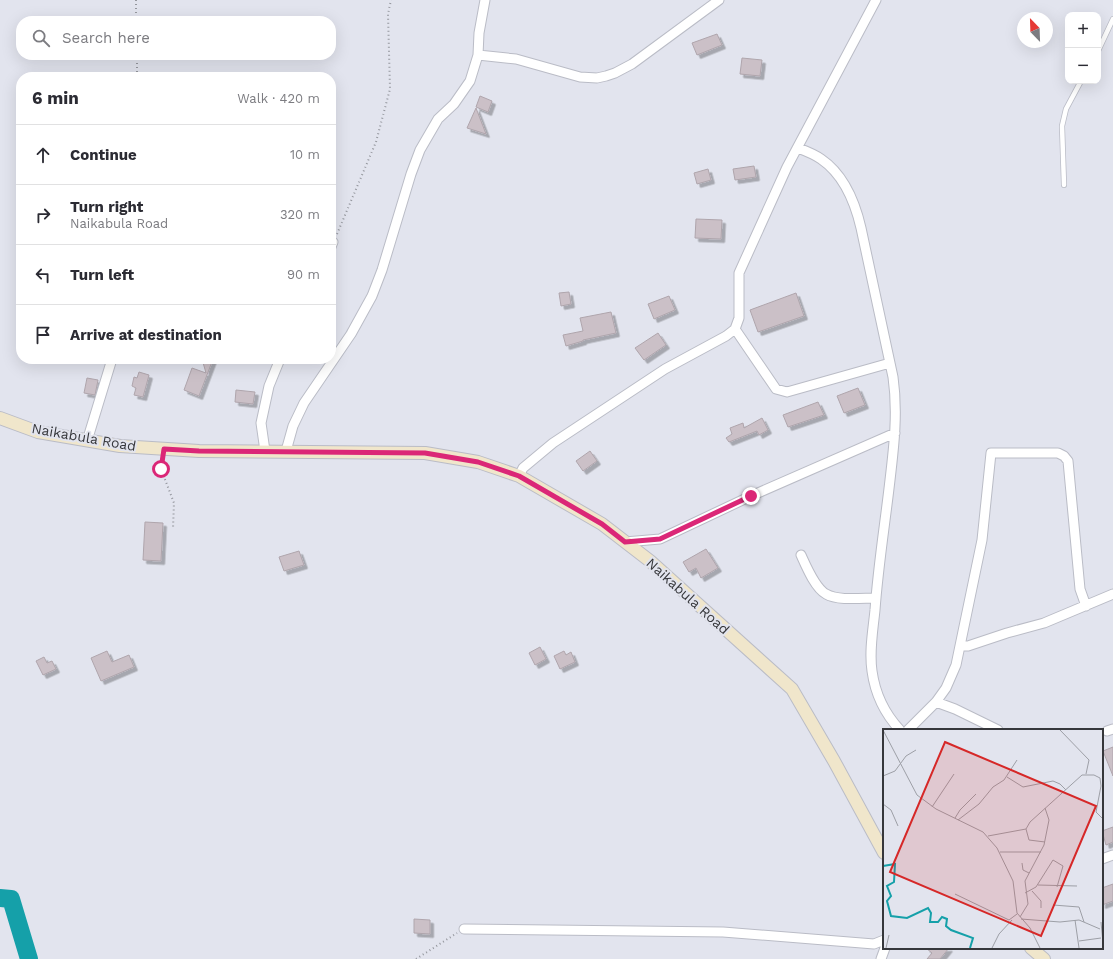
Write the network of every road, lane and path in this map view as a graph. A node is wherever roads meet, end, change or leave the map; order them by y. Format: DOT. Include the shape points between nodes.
graph roads {
  1 [pos="136,0"];
  2 [pos="391,0"];
  3 [pos="485,0"];
  4 [pos="719,0"];
  5 [pos="876,0"];
  6 [pos="136,16"];
  7 [pos="1113,18"];
  8 [pos="1099,48"];
  9 [pos="478,55"];
  10 [pos="137,60"];
  11 [pos="137,72"];
  12 [pos="1079,84"];
  13 [pos="798,148"];
  14 [pos="1064,185"];
  15 [pos="336,236"];
  16 [pos="735,329"];
  17 [pos="336,356"];
  18 [pos="890,363"];
  19 [pos="110,364"];
  20 [pos="278,364"];
  21 [pos="331,364"];
  22 [pos="0,418"];
  23 [pos="895,433"];
  24 [pos="87,441"];
  25 [pos="164,449"];
  26 [pos="264,451"];
  27 [pos="286,452"];
  28 [pos="519,476"];
  29 [pos="173,528"];
  30 [pos="625,542"];
  31 [pos="801,555"];
  32 [pos="1113,594"];
  33 [pos="876,598"];
  34 [pos="1086,606"];
  35 [pos="960,646"];
  36 [pos="936,702"];
  37 [pos="899,729"];
  38 [pos="909,729"];
  39 [pos="996,729"];
  40 [pos="883,851"];
  41 [pos="1113,855"];
  42 [pos="1103,859"];
  43 [pos="464,929"];
  44 [pos="883,940"];
  45 [pos="885,949"];
  46 [pos="1032,949"];
  47 [pos="416,959"];
  48 [pos="881,959"];
  49 [pos="1044,959"];
  1 -- 6 [label="path"];
  2 -- 15 [label="path" via="388,14 390,89 376,142"];
  3 -- 9 [label="street"];
  4 -- 9 [label="street" via="632,64 619,72 598,78 580,77 516,59"];
  5 -- 13 [label="street"];
  7 -- 8 [label="lane"];
  9 -- 17 [label="street" via="470,81 454,104 438,120 420,150 410,174 372,296"];
  10 -- 11 [label="path"];
  12 -- 14 [label="lane" via="1066,109 1062,126"];
  13 -- 16 [label="street" via="739,273 739,318"];
  13 -- 18 [label="street" via="820,158 832,168 854,204"];
  16 -- 18 [label="street" via="776,389 787,392"];
  16 -- 28 [label="street" via="665,370 554,443 524,468"];
  18 -- 23 [label="street" via="896,395"];
  19 -- 24 [label="street"];
  20 -- 26 [label="street" via="269,386 261,423"];
  21 -- 27 [label="street" via="304,403 293,426"];
  22 -- 24 [label="street, Naikabula Road" via="38,432"];
  23 -- 30 [label="street" via="660,539"];
  23 -- 33 [label="street"];
  24 -- 25 [label="street, Naikabula Road"];
  25 -- 26 [label="street, Naikabula Road"];
  25 -- 29 [label="path" via="161,469 174,503"];
  26 -- 27 [label="street, Naikabula Road"];
  27 -- 28 [label="street, Naikabula Road" via="425,453 478,462"];
  28 -- 30 [label="street, Naikabula Road" via="602,524"];
  30 -- 40 [label="street, Naikabula Road" via="650,561 792,689"];
  31 -- 33 [label="street" via="819,588 827,595"];
  32 -- 34 [label="street"];
  33 -- 37 [label="street" via="871,660 873,678 882,704"];
  34 -- 35 [label="street" via="1044,623 968,646"];
  34 -- 35 [label="street" via="1080,589 1068,461 1058,453 991,452 982,540"];
  35 -- 36 [label="street" via="956,665"];
  36 -- 38 [label="street"];
  36 -- 39 [label="street"];
  41 -- 42 [label="street"];
  43 -- 44 [label="street" via="723,932 874,944"];
  43 -- 47 [label="path"];
  45 -- 48 [label="street"];
  46 -- 49 [label="street"];
}
